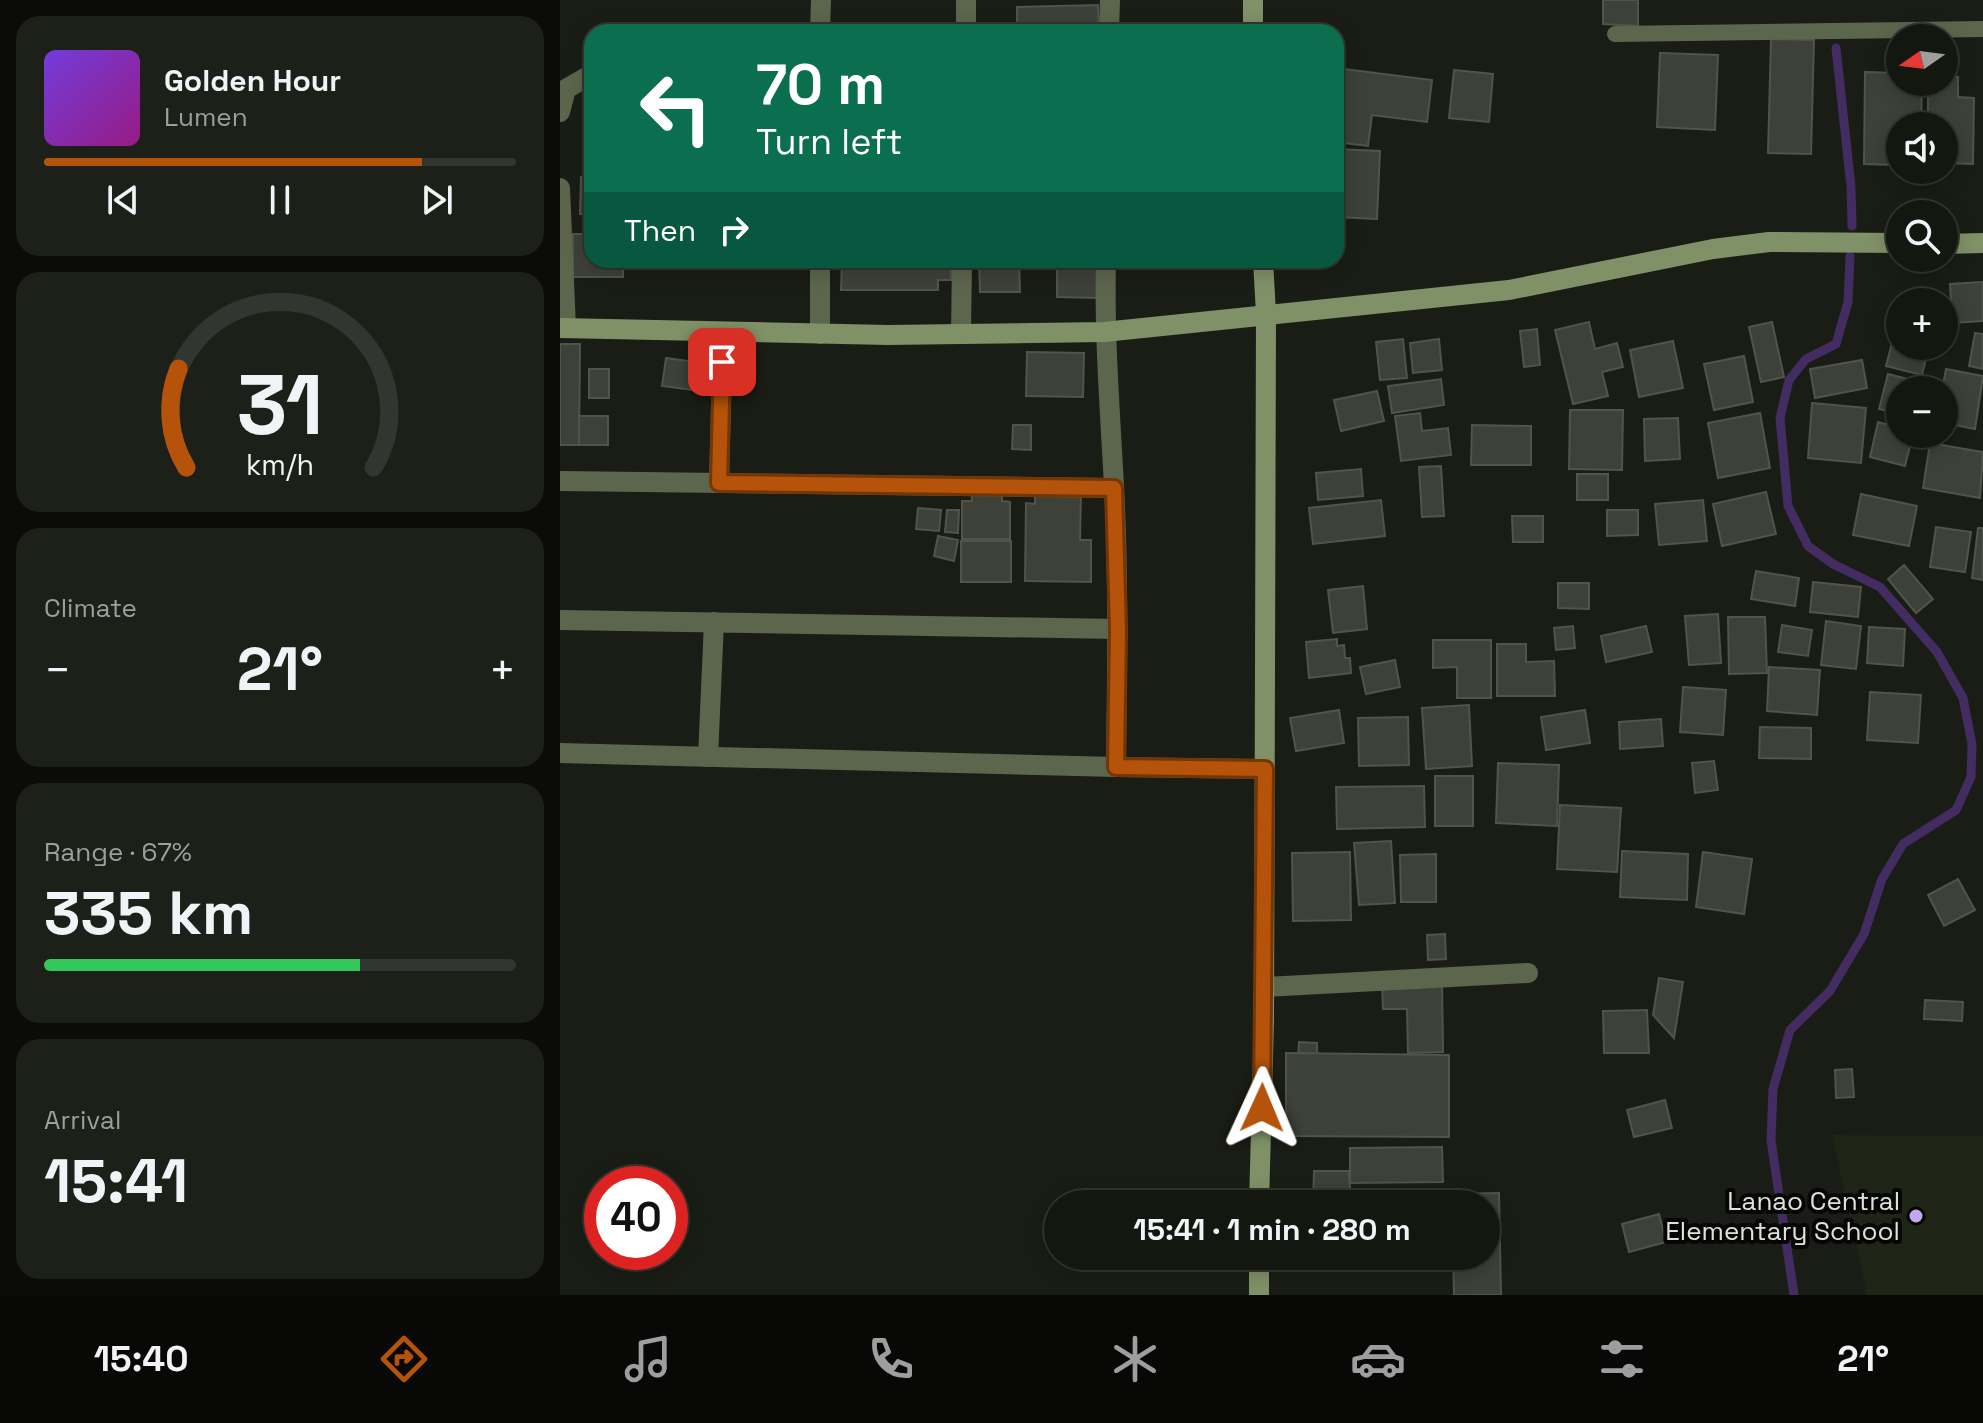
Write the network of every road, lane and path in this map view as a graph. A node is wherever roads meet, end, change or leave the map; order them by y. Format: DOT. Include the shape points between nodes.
graph roads {
  1 [pos="821,0"];
  2 [pos="966,0"];
  3 [pos="1110,0"];
  4 [pos="1253,0"];
  5 [pos="820,24"];
  6 [pos="966,24"];
  7 [pos="1109,24"];
  8 [pos="1253,24"];
  9 [pos="1983,29"];
  10 [pos="1615,34"];
  11 [pos="584,79"];
  12 [pos="560,112"];
  13 [pos="560,188"];
  14 [pos="1886,243"];
  15 [pos="1983,243"];
  16 [pos="1958,244"];
  17 [pos="820,268"];
  18 [pos="962,268"];
  19 [pos="1106,268"];
  20 [pos="1263,268"];
  21 [pos="1266,314"];
  22 [pos="563,328"];
  23 [pos="723,332"];
  24 [pos="1104,332"];
  25 [pos="820,334"];
  26 [pos="961,334"];
  27 [pos="560,481"];
  28 [pos="719,483"];
  29 [pos="1114,488"];
  30 [pos="560,620"];
  31 [pos="714,622"];
  32 [pos="1118,629"];
  33 [pos="560,753"];
  34 [pos="708,757"];
  35 [pos="1116,767"];
  36 [pos="1265,769"];
  37 [pos="1528,973"];
  38 [pos="1264,987"];
  39 [pos="1259,1190"];
  40 [pos="1259,1270"];
  41 [pos="1259,1295"];
  1 -- 5 [label="street"];
  2 -- 6 [label="street"];
  3 -- 7 [label="street"];
  4 -- 8 [label="street"];
  9 -- 10 [label="lane"];
  11 -- 12 [label="street" via="566,89"];
  13 -- 22 [label="street"];
  14 -- 21 [label="street" via="1769,242 1509,290"];
  15 -- 16 [label="street"];
  17 -- 25 [label="street"];
  18 -- 26 [label="street"];
  19 -- 24 [label="street"];
  20 -- 21 [label="street"];
  21 -- 24 [label="street"];
  21 -- 36 [label="street"];
  22 -- 23 [label="street"];
  23 -- 25 [label="street"];
  23 -- 28 [label="street"];
  24 -- 26 [label="street"];
  24 -- 29 [label="street"];
  25 -- 26 [label="street"];
  27 -- 28 [label="street"];
  28 -- 29 [label="street"];
  29 -- 32 [label="street"];
  30 -- 31 [label="street"];
  31 -- 32 [label="street"];
  31 -- 34 [label="street"];
  32 -- 35 [label="street"];
  33 -- 34 [label="street"];
  34 -- 35 [label="street"];
  35 -- 36 [label="street"];
  36 -- 38 [label="street"];
  37 -- 38 [label="street"];
  38 -- 39 [label="street"];
  40 -- 41 [label="street"];
}
